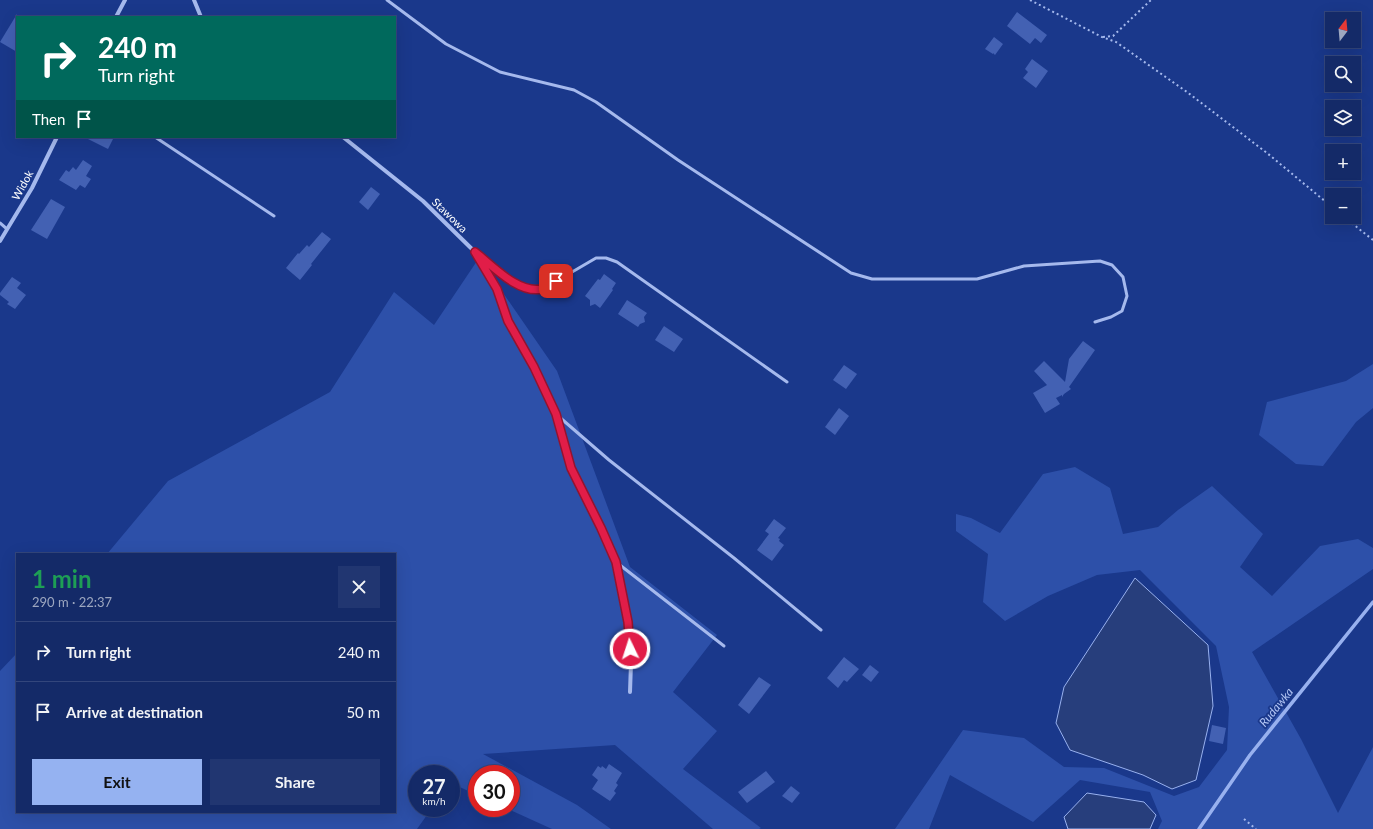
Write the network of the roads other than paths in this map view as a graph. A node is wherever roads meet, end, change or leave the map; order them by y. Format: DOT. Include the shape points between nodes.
graph roads {
  1 [pos="125,0"];
  2 [pos="194,0"];
  3 [pos="387,0"];
  4 [pos="117,16"];
  5 [pos="201,16"];
  6 [pos="57,138"];
  7 [pos="157,138"];
  8 [pos="344,138"];
  9 [pos="274,216"];
  10 [pos="0,223"];
  11 [pos="7,229"];
  12 [pos="0,241"];
  13 [pos="475,252"];
  14 [pos="1095,322"];
  15 [pos="787,382"];
  16 [pos="556,414"];
  17 [pos="616,562"];
  18 [pos="822,630"];
  19 [pos="724,646"];
  20 [pos="630,692"];
  1 -- 4 [label="street"];
  2 -- 5 [label="street"];
  3 -- 14 [label="lane" via="446,44 500,72 574,90 596,102 678,160 851,272 872,279 977,279 1024,266 1100,261 1112,265 1123,277 1127,296 1122,311"];
  6 -- 11 [label="street, Widok" via="32,188"];
  7 -- 9 [label="lane"];
  8 -- 13 [label="street, Stawowa" via="422,201"];
  10 -- 11 [label="lane"];
  11 -- 12 [label="street, Widok"];
  13 -- 15 [label="lane" via="516,285 528,289 543,289 596,258 617,262"];
  13 -- 16 [label="street, Stawowa" via="497,289 508,321 534,367"];
  16 -- 17 [label="street, Stawowa" via="571,468"];
  16 -- 18 [label="lane" via="609,460"];
  17 -- 19 [label="lane"];
  17 -- 20 [label="street, Stawowa" via="628,622"];
}
